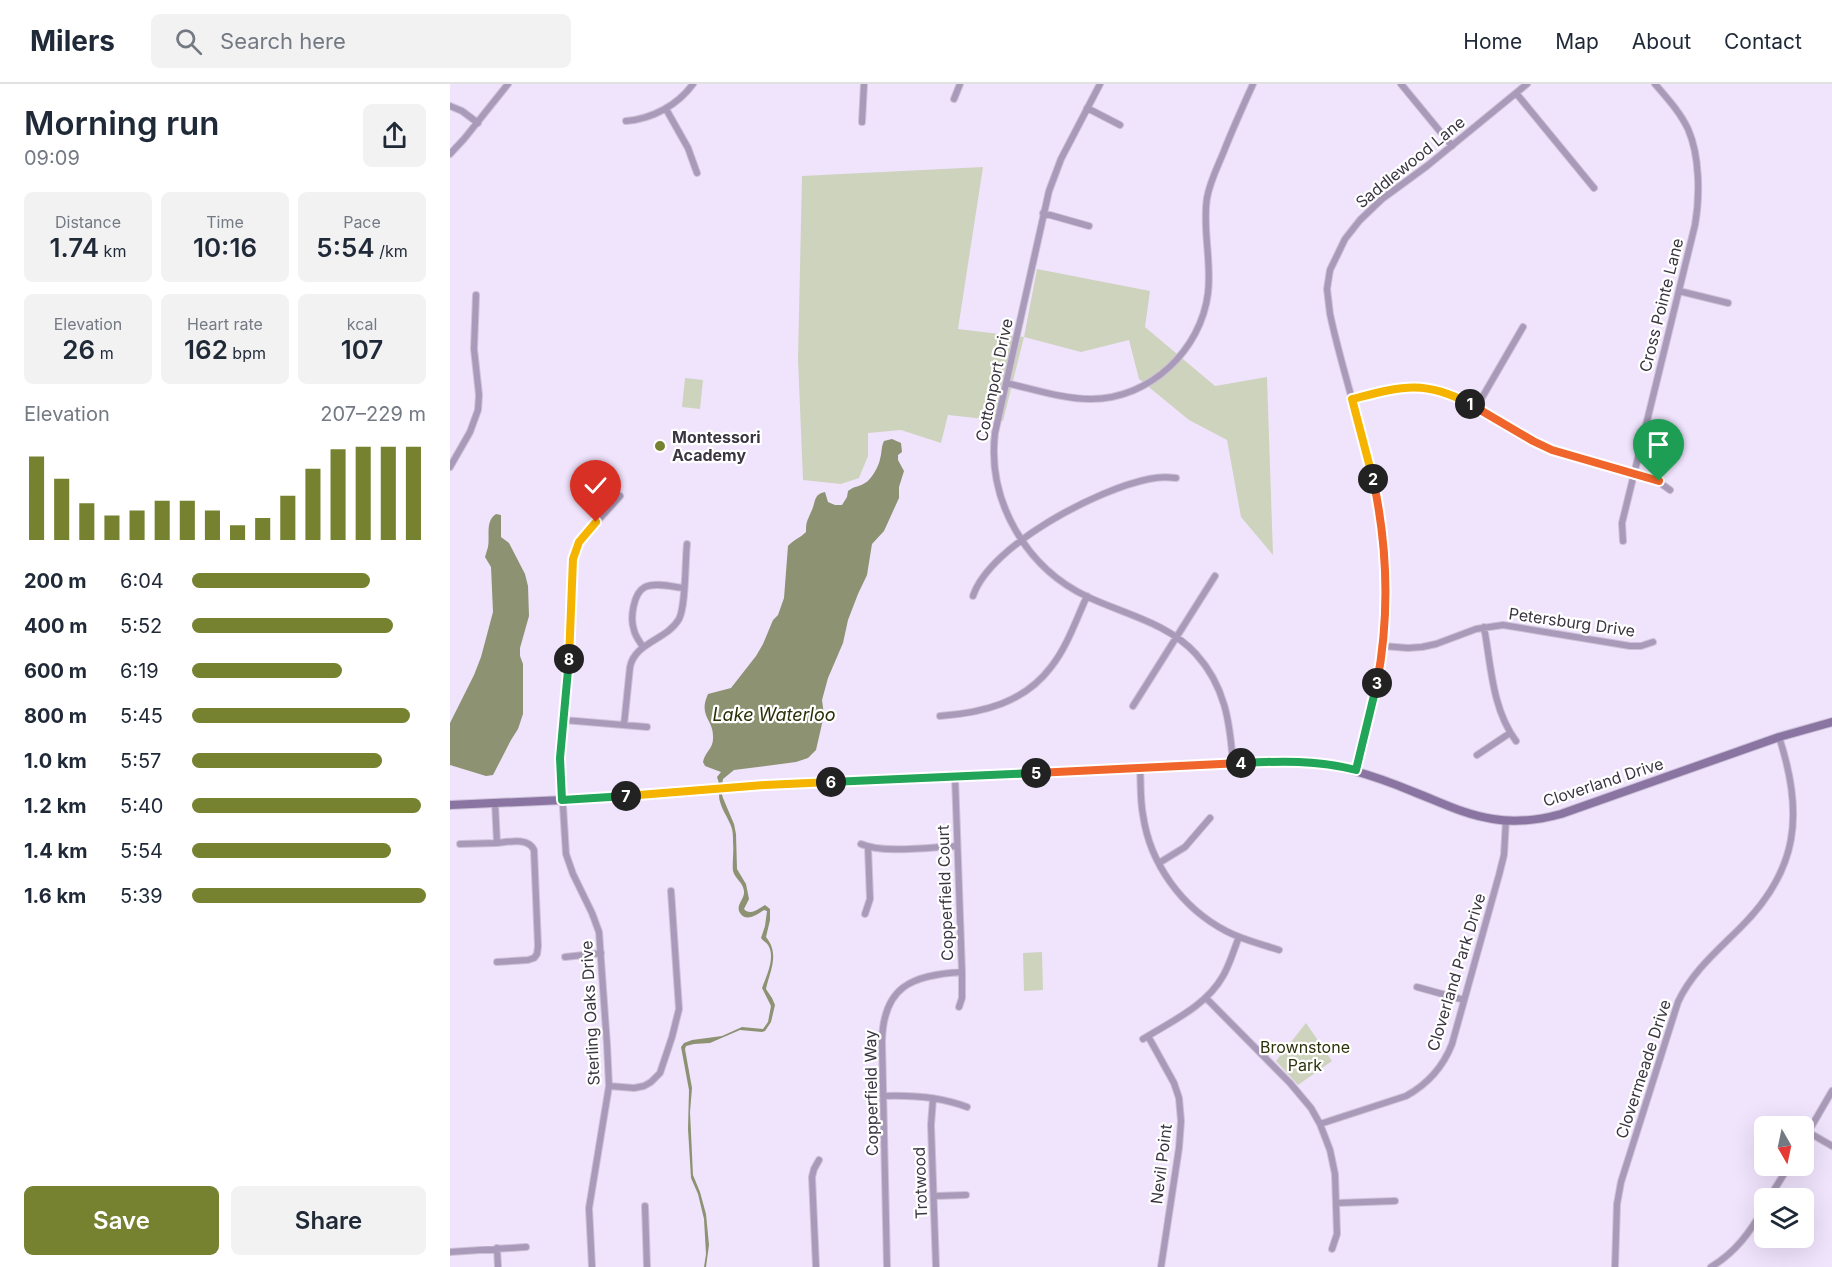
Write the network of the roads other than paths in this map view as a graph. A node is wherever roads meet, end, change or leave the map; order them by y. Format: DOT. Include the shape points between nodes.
graph roads {
  1 [pos="508,84"];
  2 [pos="693,84"];
  3 [pos="864,84"];
  4 [pos="960,84"];
  5 [pos="1100,84"];
  6 [pos="1253,84"];
  7 [pos="1401,84"];
  8 [pos="1527,84"];
  9 [pos="1656,84"];
  10 [pos="1516,93"];
  11 [pos="954,99"];
  12 [pos="450,106"];
  13 [pos="1088,108"];
  14 [pos="666,109"];
  15 [pos="626,121"];
  16 [pos="862,122"];
  17 [pos="478,123"];
  18 [pos="1120,125"];
  19 [pos="1452,146"];
  20 [pos="450,154"];
  21 [pos="697,173"];
  22 [pos="1594,189"];
  23 [pos="1043,213"];
  24 [pos="1089,226"];
  25 [pos="1679,291"];
  26 [pos="476,296"];
  27 [pos="1728,303"];
  28 [pos="1523,327"];
  29 [pos="1006,382"];
  30 [pos="1352,399"];
  31 [pos="1476,408"];
  32 [pos="450,467"];
  33 [pos="1633,474"];
  34 [pos="1176,478"];
  35 [pos="1670,490"];
  36 [pos="620,496"];
  37 [pos="1022,540"];
  38 [pos="1623,541"];
  39 [pos="687,544"];
  40 [pos="1215,576"];
  41 [pos="683,588"];
  42 [pos="973,596"];
  43 [pos="1087,596"];
  44 [pos="1484,627"];
  45 [pos="1176,637"];
  46 [pos="1653,642"];
  47 [pos="1383,645"];
  48 [pos="643,647"];
  49 [pos="1133,706"];
  50 [pos="940,716"];
  51 [pos="564,720"];
  52 [pos="1832,722"];
  53 [pos="624,725"];
  54 [pos="647,727"];
  55 [pos="1510,733"];
  56 [pos="1779,737"];
  57 [pos="1516,741"];
  58 [pos="1477,755"];
  59 [pos="1233,764"];
  60 [pos="1140,768"];
  61 [pos="1356,770"];
  62 [pos="955,777"];
  63 [pos="562,800"];
  64 [pos="495,803"];
  65 [pos="450,805"];
  66 [pos="1210,818"];
  67 [pos="1506,820"];
  68 [pos="460,843"];
  69 [pos="497,843"];
  70 [pos="957,846"];
  71 [pos="1159,863"];
  72 [pos="671,891"];
  73 [pos="865,914"];
  74 [pos="1239,937"];
  75 [pos="1278,950"];
  76 [pos="601,953"];
  77 [pos="565,957"];
  78 [pos="496,962"];
  79 [pos="962,972"];
  80 [pos="1417,987"];
  81 [pos="1206,998"];
  82 [pos="1464,1000"];
  83 [pos="959,1007"];
  84 [pos="609,1086"];
  85 [pos="1832,1091"];
  86 [pos="883,1096"];
  87 [pos="933,1099"];
  88 [pos="967,1107"];
  89 [pos="1814,1122"];
  90 [pos="1320,1124"];
  91 [pos="1814,1136"];
  92 [pos="1832,1146"];
  93 [pos="819,1160"];
  94 [pos="966,1195"];
  95 [pos="935,1196"];
  96 [pos="1395,1201"];
  97 [pos="1337,1203"];
  98 [pos="645,1206"];
  99 [pos="1754,1223"];
  100 [pos="526,1247"];
  101 [pos="497,1248"];
  102 [pos="1332,1249"];
  103 [pos="450,1252"];
  104 [pos="498,1267"];
  105 [pos="592,1267"];
  106 [pos="647,1267"];
  107 [pos="816,1267"];
  108 [pos="887,1267"];
  109 [pos="936,1267"];
  110 [pos="1161,1267"];
  111 [pos="1615,1267"];
  112 [pos="1711,1267"];
  1 -- 17 [label="street"];
  2 -- 14 [label="street"];
  3 -- 16 [label="street"];
  4 -- 11 [label="street"];
  5 -- 13 [label="street, Cottonport Drive"];
  6 -- 29 [label="street" via="1210,185 1206,303 1197,331 1181,355 1145,386 1108,398 1081,399"];
  7 -- 19 [label="street"];
  8 -- 10 [label="street, Saddlewood Lane"];
  9 -- 25 [label="street, Cross Pointe Lane" via="1689,130 1698,182 1696,220"];
  10 -- 19 [label="street, Saddlewood Lane"];
  10 -- 22 [label="street"];
  12 -- 17 [label="street"];
  13 -- 18 [label="street"];
  13 -- 23 [label="street, Cottonport Drive" via="1061,159"];
  14 -- 15 [label="street"];
  14 -- 21 [label="street"];
  17 -- 20 [label="street"];
  19 -- 30 [label="street, Saddlewood Lane" via="1367,212 1333,261 1327,282 1328,306"];
  23 -- 24 [label="street"];
  23 -- 29 [label="street, Cottonport Drive"];
  25 -- 27 [label="street"];
  25 -- 33 [label="street, Cross Pointe Lane"];
  26 -- 32 [label="street" via="478,410"];
  28 -- 31 [label="street"];
  29 -- 37 [label="street, Cottonport Drive" via="995,433 994,462 1001,497"];
  30 -- 31 [label="street" via="1413,387 1446,394"];
  30 -- 47 [label="street, Saddlewood Lane" via="1377,496 1384,546 1387,592"];
  31 -- 33 [label="street" via="1552,450"];
  33 -- 35 [label="street" via="1659,481"];
  33 -- 38 [label="street, Cross Pointe Lane" via="1621,526"];
  34 -- 37 [label="street" via="1155,478 1112,490"];
  36 -- 51 [label="street, Sterling Oaks Drive" via="583,537 573,559"];
  37 -- 42 [label="street" via="980,580"];
  37 -- 43 [label="street, Cottonport Drive" via="1052,575"];
  39 -- 41 [label="street"];
  40 -- 45 [label="street"];
  41 -- 48 [label="street" via="677,621"];
  41 -- 48 [label="street" via="650,586 638,594 633,627"];
  43 -- 45 [label="street, Cottonport Drive"];
  43 -- 50 [label="street" via="1056,660 1028,689 988,709"];
  44 -- 46 [label="street, Petersburg Drive" via="1516,626 1636,646"];
  44 -- 47 [label="street, Petersburg Drive" via="1429,645"];
  44 -- 55 [label="street" via="1497,703"];
  45 -- 49 [label="street"];
  45 -- 59 [label="street, Cottonport Drive" via="1196,654 1220,690 1230,724"];
  47 -- 61 [label="street, Saddlewood Lane"];
  48 -- 53 [label="street" via="630,664"];
  51 -- 53 [label="street"];
  51 -- 63 [label="street, Sterling Oaks Drive" via="560,758"];
  52 -- 56 [label="main road, Cloverland Drive"];
  53 -- 54 [label="street"];
  55 -- 57 [label="street"];
  55 -- 58 [label="street"];
  56 -- 67 [label="main road, Cloverland Drive" via="1561,814"];
  56 -- 111 [label="street, Clovermeade Drive" via="1794,806 1787,855 1766,898 1693,976 1678,1002 1621,1182"];
  59 -- 60 [label="main road, Cloverland Drive"];
  59 -- 61 [label="main road, Cloverland Drive" via="1298,761"];
  60 -- 62 [label="main road, Cloverland Drive"];
  60 -- 71 [label="street" via="1143,816"];
  61 -- 67 [label="main road, Cloverland Drive" via="1466,813"];
  62 -- 63 [label="main road, Cloverland Drive"];
  62 -- 70 [label="street, Copperfield Court"];
  63 -- 64 [label="main road, Cloverland Drive"];
  63 -- 76 [label="street, Sterling Oaks Drive" via="567,859 596,923"];
  64 -- 65 [label="main road, Cloverland Drive"];
  64 -- 69 [label="street"];
  66 -- 71 [label="street" via="1185,847"];
  67 -- 82 [label="street, Cloverland Park Drive" via="1504,855"];
  68 -- 69 [label="street"];
  69 -- 78 [label="street" via="524,842 533,848 538,946 531,959"];
  70 -- 73 [label="street" via="865,846 870,899"];
  70 -- 79 [label="street, Copperfield Court"];
  71 -- 74 [label="street" via="1176,890 1193,907"];
  72 -- 84 [label="street" via="679,1009 669,1046 660,1072 651,1082 634,1088"];
  74 -- 75 [label="street"];
  74 -- 81 [label="street" via="1224,974"];
  76 -- 77 [label="street"];
  76 -- 84 [label="street, Sterling Oaks Drive"];
  79 -- 83 [label="street, Copperfield Court"];
  79 -- 86 [label="street, Copperfield Way" via="936,974 911,982 893,998 882,1033"];
  80 -- 82 [label="street"];
  81 -- 90 [label="street" via="1290,1083"];
  81 -- 110 [label="street, Nevil Point" via="1145,1037 1174,1083 1180,1104 1179,1148"];
  82 -- 90 [label="street, Cloverland Park Drive" via="1445,1059 1418,1089 1388,1103"];
  84 -- 105 [label="street, Sterling Oaks Drive" via="590,1208"];
  85 -- 89 [label="street"];
  86 -- 87 [label="street"];
  86 -- 108 [label="street, Copperfield Way"];
  87 -- 88 [label="street"];
  87 -- 95 [label="street, Trotwood"];
  90 -- 97 [label="street" via="1332,1157"];
  91 -- 92 [label="street"];
  93 -- 107 [label="street" via="812,1177"];
  94 -- 95 [label="street"];
  95 -- 109 [label="street, Trotwood"];
  96 -- 97 [label="street"];
  97 -- 102 [label="street" via="1337,1234"];
  98 -- 106 [label="street"];
  99 -- 112 [label="street" via="1740,1245"];
  100 -- 101 [label="street"];
  101 -- 103 [label="street"];
  101 -- 104 [label="street"];
}
